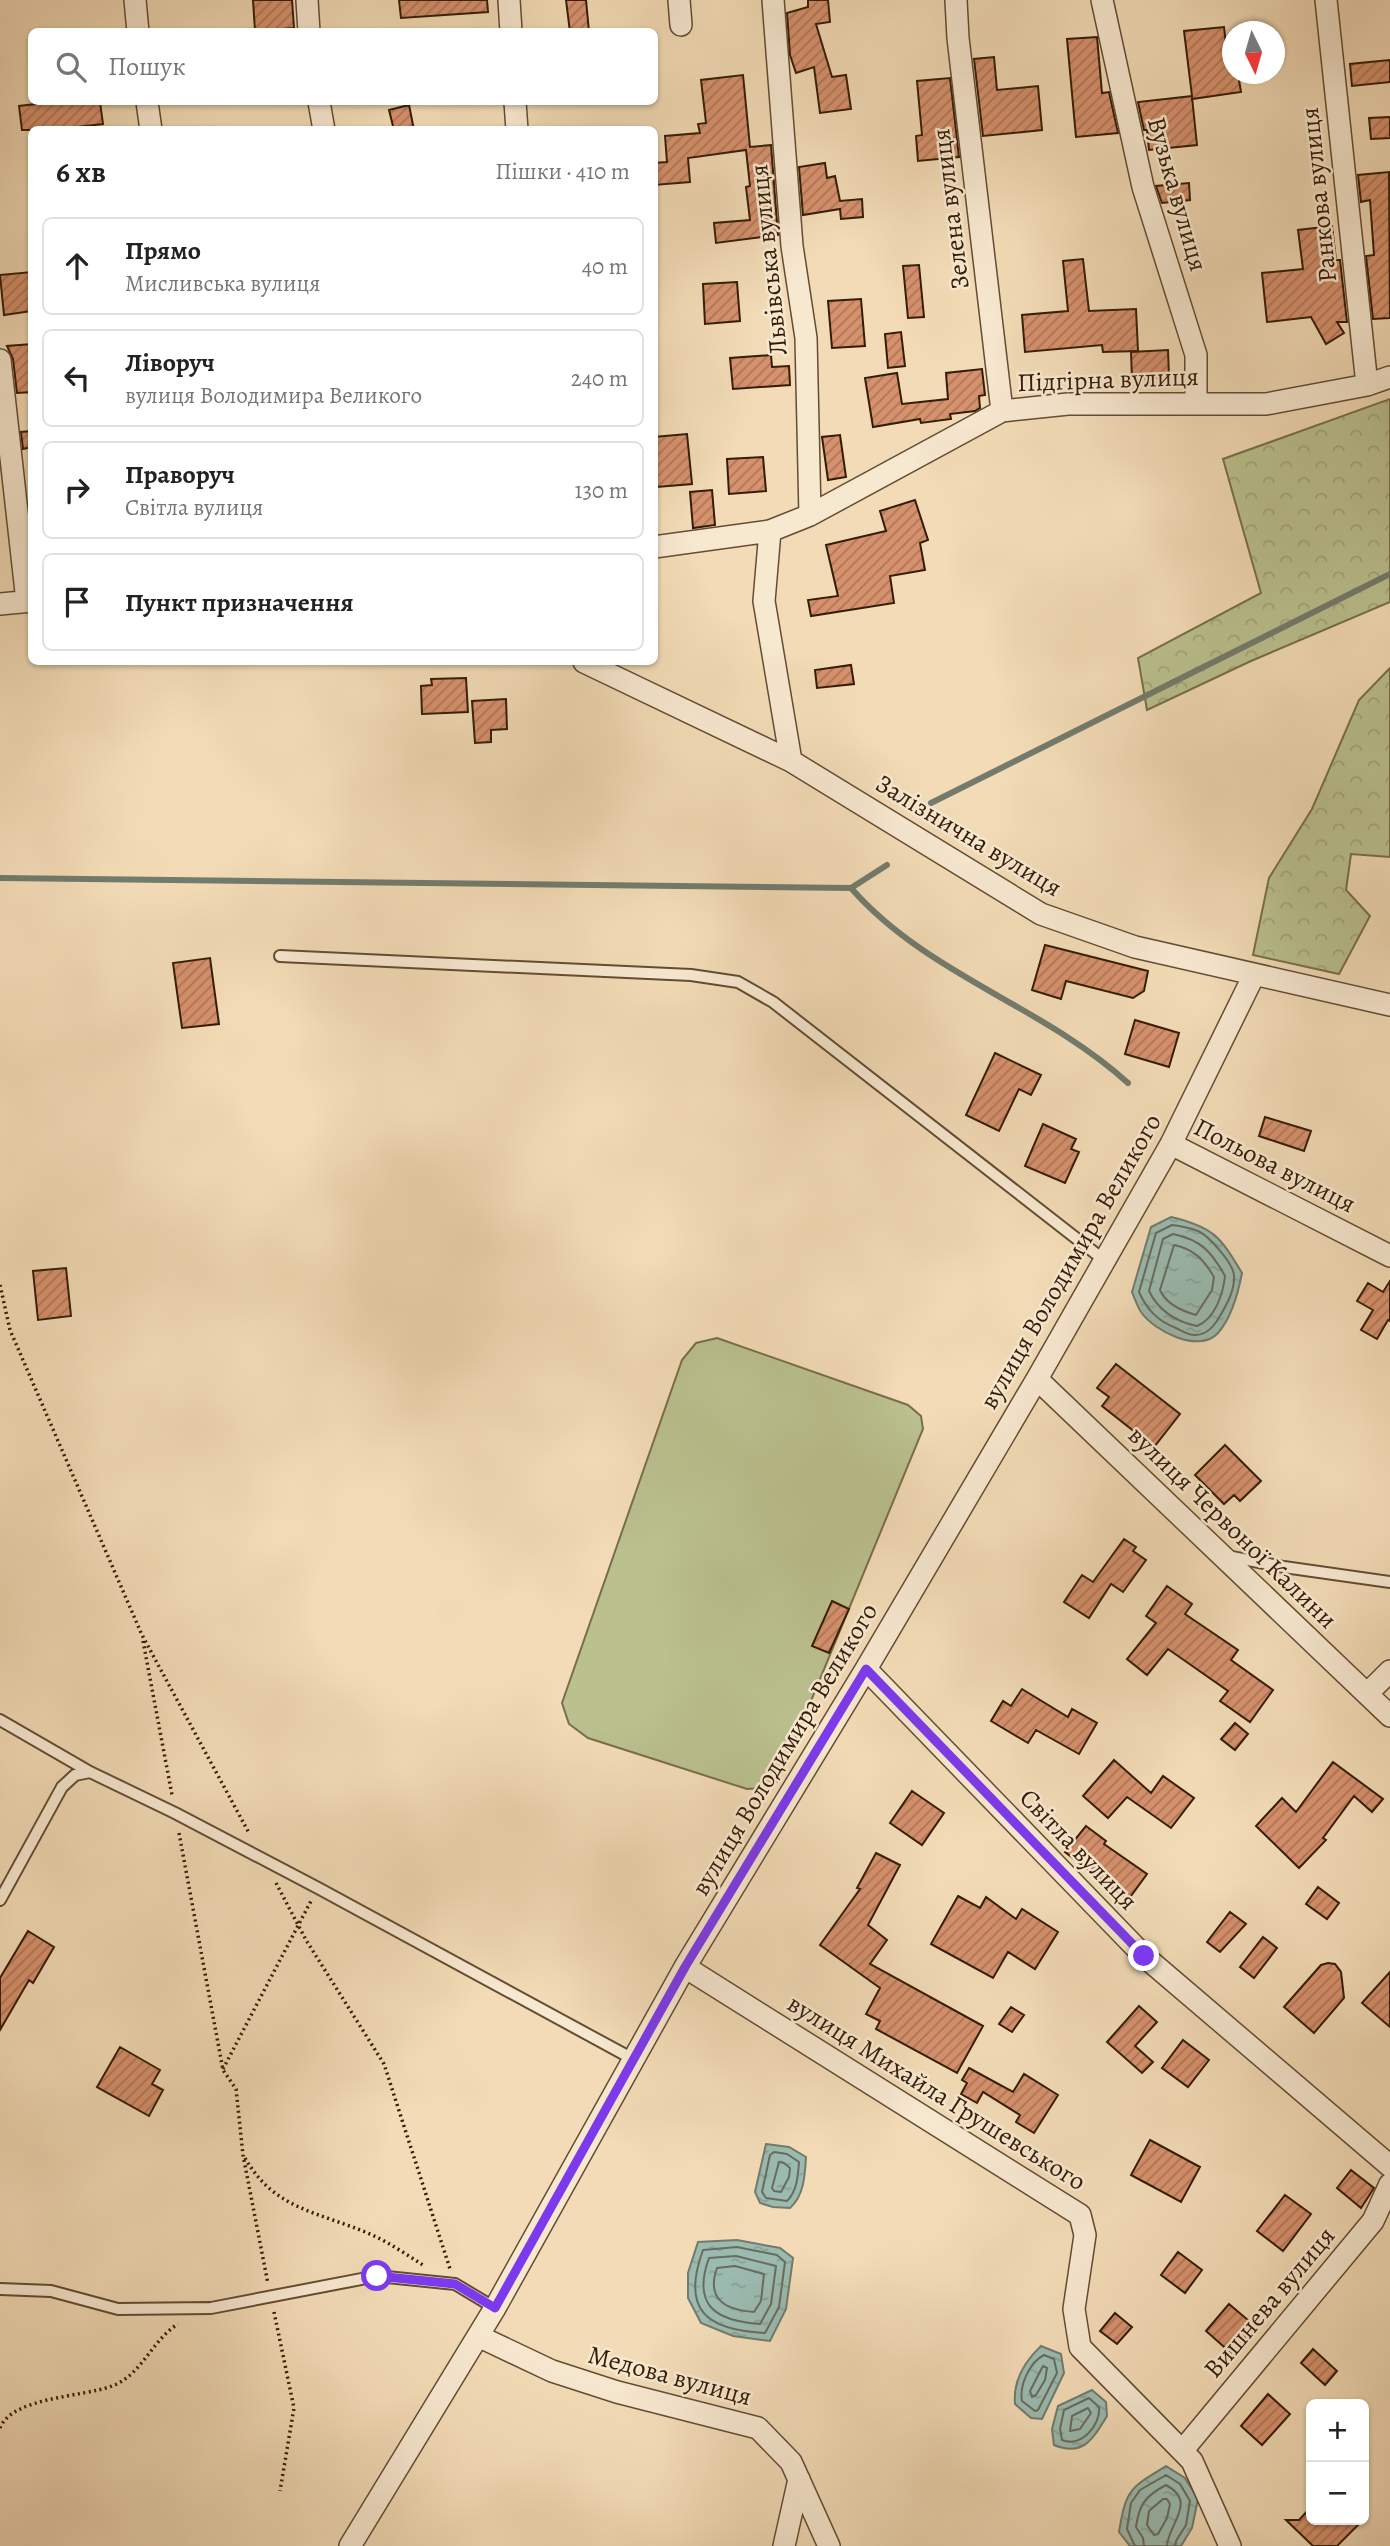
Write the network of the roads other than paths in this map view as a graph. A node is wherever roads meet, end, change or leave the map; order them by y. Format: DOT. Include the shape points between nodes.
graph roads {
  1 [pos="135,0"];
  2 [pos="307,0"];
  3 [pos="509,0"];
  4 [pos="679,0"];
  5 [pos="773,0"];
  6 [pos="956,0"];
  7 [pos="1102,0"];
  8 [pos="1326,0"];
  9 [pos="681,25"];
  10 [pos="138,28"];
  11 [pos="309,28"];
  12 [pos="510,28"];
  13 [pos="147,105"];
  14 [pos="320,105"];
  15 [pos="515,105"];
  16 [pos="150,126"];
  17 [pos="323,126"];
  18 [pos="517,126"];
  19 [pos="0,360"];
  20 [pos="1390,377"];
  21 [pos="1367,385"];
  22 [pos="1196,402"];
  23 [pos="1002,411"];
  24 [pos="810,515"];
  25 [pos="770,531"];
  26 [pos="658,546"];
  27 [pos="28,593"];
  28 [pos="28,601"];
  29 [pos="0,604"];
  30 [pos="590,665"];
  31 [pos="791,761"];
  32 [pos="280,956"];
  33 [pos="1254,975"];
  34 [pos="1390,1005"];
  35 [pos="1171,1144"];
  36 [pos="1390,1256"];
  37 [pos="1104,1260"];
  38 [pos="1037,1379"];
  39 [pos="1222,1555"];
  40 [pos="1390,1582"];
  41 [pos="866,1669"];
  42 [pos="1390,1671"];
  43 [pos="1367,1694"];
  44 [pos="1390,1716"];
  45 [pos="0,1720"];
  46 [pos="90,1772"];
  47 [pos="0,1900"];
  48 [pos="685,1967"];
  49 [pos="634,2059"];
  50 [pos="1390,2166"];
  51 [pos="1390,2184"];
  52 [pos="0,2288"];
  53 [pos="495,2308"];
  54 [pos="478,2336"];
  55 [pos="1182,2451"];
  56 [pos="799,2479"];
  57 [pos="350,2546"];
  58 [pos="784,2546"];
  59 [pos="829,2546"];
  60 [pos="1230,2546"];
  1 -- 10 [label="street"];
  2 -- 11 [label="street"];
  3 -- 12 [label="street"];
  4 -- 9 [label="street"];
  5 -- 24 [label="street, Львівська вулиця" via="792,246 806,338"];
  6 -- 23 [label="street, Зелена вулиця"];
  7 -- 22 [label="street, Вузька вулиця" via="1143,187 1196,355"];
  8 -- 21 [label="street, Ранкова вулиця"];
  13 -- 16 [label="street"];
  14 -- 17 [label="street"];
  15 -- 18 [label="street"];
  19 -- 27 [label="street"];
  20 -- 21 [label="street, Підгірна вулиця"];
  21 -- 22 [label="street, Підгірна вулиця" via="1266,404"];
  22 -- 23 [label="street, Підгірна вулиця" via="1068,404"];
  23 -- 24 [label="street, Підгірна вулиця"];
  24 -- 25 [label="street, Підгірна вулиця"];
  25 -- 26 [label="street, Підгірна вулиця"];
  25 -- 31 [label="street" via="764,601"];
  28 -- 29 [label="street"];
  30 -- 31 [label="street, Залізнична вулиця"];
  31 -- 33 [label="street, Залізнична вулиця" via="1041,914 1135,947"];
  32 -- 37 [label="lane" via="691,975 738,982 772,1002"];
  33 -- 34 [label="street, Залізнична вулиця"];
  33 -- 35 [label="street, вулиця Володимира Великого"];
  35 -- 36 [label="street, Польова вулиця"];
  35 -- 37 [label="street, вулиця Володимира Великого"];
  37 -- 38 [label="street, вулиця Володимира Великого"];
  38 -- 39 [label="street, вулиця Червоної Калини"];
  38 -- 41 [label="street, вулиця Володимира Великого"];
  39 -- 40 [label="lane"];
  39 -- 43 [label="street, вулиця Червоної Калини"];
  41 -- 48 [label="street, вулиця Володимира Великого"];
  41 -- 50 [label="street, Світла вулиця" via="1144,1956"];
  42 -- 43 [label="street"];
  43 -- 44 [label="street, вулиця Червоної Калини"];
  45 -- 46 [label="lane"];
  46 -- 47 [label="lane" via="75,1775 62,1787"];
  46 -- 49 [label="lane" via="318,1888"];
  48 -- 49 [label="street, вулиця Володимира Великого"];
  48 -- 55 [label="street, вулиця Михайла Грушевського" via="1080,2215 1085,2235 1074,2309 1080,2347"];
  49 -- 53 [label="street, вулиця Володимира Великого"];
  51 -- 55 [label="street, Вишнева вулиця" via="1373,2221"];
  52 -- 53 [label="lane" via="51,2291 118,2309 211,2308 377,2276 455,2284"];
  53 -- 54 [label="street, вулиця Володимира Великого"];
  54 -- 56 [label="street, Медова вулиця" via="552,2371 758,2428 791,2462"];
  54 -- 57 [label="street, вулиця Володимира Великого"];
  55 -- 60 [label="street, вулиця Михайла Грушевського" via="1192,2461"];
  56 -- 58 [label="street"];
  56 -- 59 [label="street, Медова вулиця"];
}
